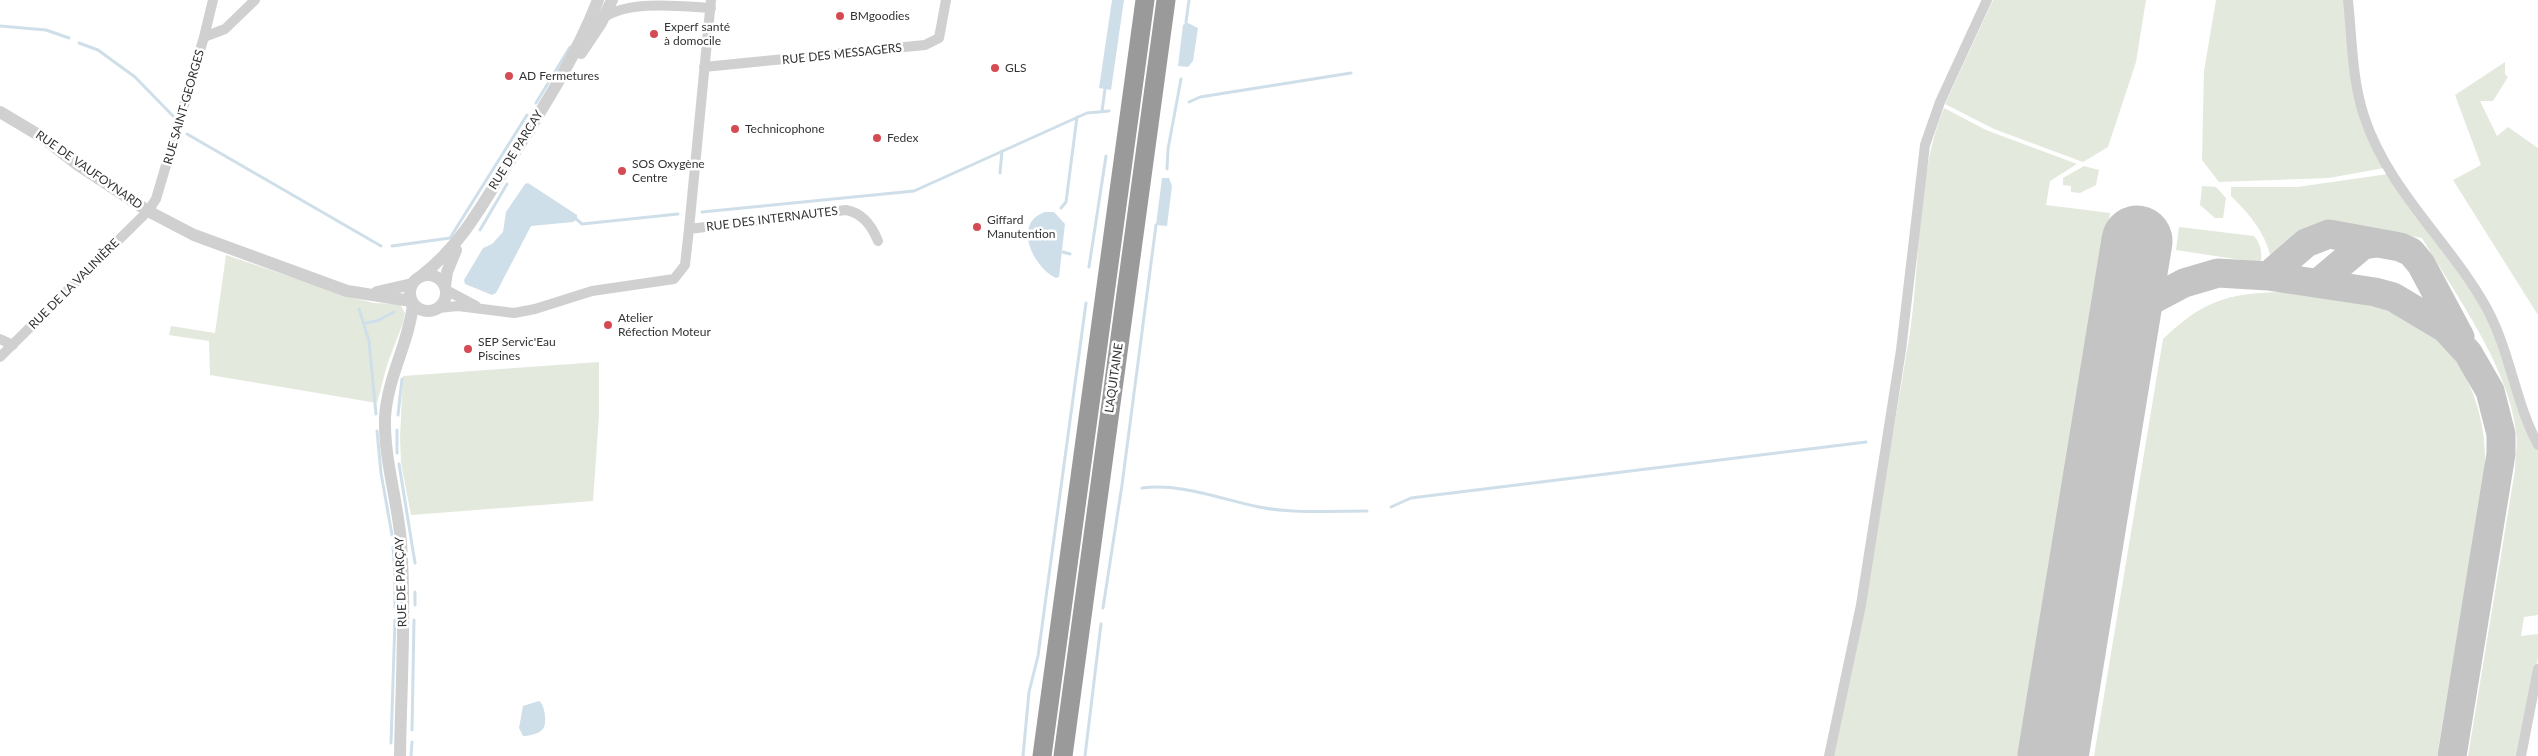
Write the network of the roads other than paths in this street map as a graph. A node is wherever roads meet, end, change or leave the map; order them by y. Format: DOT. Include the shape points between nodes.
graph roads {
  1 [pos="213,0"];
  2 [pos="255,0"];
  3 [pos="946,0"];
  4 [pos="1145,0"];
  5 [pos="1166,0"];
  6 [pos="1987,0"];
  7 [pos="2348,0"];
  8 [pos="605,1"];
  9 [pos="640,1"];
  10 [pos="711,4"];
  11 [pos="626,6"];
  12 [pos="603,18"];
  13 [pos="204,37"];
  14 [pos="704,67"];
  15 [pos="566,70"];
  16 [pos="0,112"];
  17 [pos="148,212"];
  18 [pos="689,229"];
  19 [pos="466,230"];
  20 [pos="878,241"];
  21 [pos="416,280"];
  22 [pos="445,288"];
  23 [pos="347,291"];
  24 [pos="412,302"];
  25 [pos="435,310"];
  26 [pos="486,310"];
  27 [pos="0,339"];
  28 [pos="13,345"];
  29 [pos="401,351"];
  30 [pos="0,357"];
  31 [pos="2538,445"];
  32 [pos="2538,669"];
  33 [pos="400,756"];
  34 [pos="1042,756"];
  35 [pos="1063,756"];
  36 [pos="1829,756"];
  37 [pos="2521,756"];
  1 -- 13 [label="street, RUE SAINT-GEORGES"];
  2 -- 13 [label="street" via="225,29"];
  3 -- 14 [label="street, RUE DES MESSAGERS" via="939,38 925,45"];
  4 -- 34 [label="highway, L'AQUITAINE"];
  5 -- 35 [label="highway, L'AQUITAINE"];
  6 -- 36 [label="street" via="1940,102 1925,145 1900,359 1861,605"];
  7 -- 31 [label="street" via="2357,91 2364,117 2388,170 2486,308 2498,332"];
  8 -- 11 [label="street"];
  8 -- 12 [label="street, RUE DE PARCAY"];
  8 -- 15 [label="street, RUE DE PARCAY"];
  9 -- 10 [label="street"];
  9 -- 11 [label="street"];
  10 -- 14 [label="street"];
  11 -- 12 [label="street"];
  12 -- 15 [label="street, RUE DE PARCAY" via="592,39"];
  13 -- 17 [label="street, RUE SAINT-GEORGES" via="161,185"];
  14 -- 18 [label="street"];
  15 -- 19 [label="street, RUE DE PARCAY"];
  16 -- 17 [label="street, RUE DE VAUFOYNARD" via="42,137 78,166"];
  17 -- 23 [label="street, RUE DE VAUFOYNARD" via="194,235"];
  17 -- 28 [label="street, RUE DE LA VALINIÈRE"];
  18 -- 20 [label="street, RUE DES INTERNAUTES" via="846,210 863,218"];
  18 -- 26 [label="street, RUE DES INTERNAUTES" via="685,264 674,279 592,290 514,313"];
  19 -- 21 [label="street, RUE DE PARCAY" via="444,257"];
  19 -- 22 [label="street, RUE DE PARCAY" via="451,260"];
  21 -- 22 [label="street" via="432,275"];
  21 -- 23 [label="street, RUE DE VAUFOYNARD" via="383,292"];
  21 -- 24 [label="street" via="409,292"];
  22 -- 25 [label="street" via="445,300"];
  22 -- 26 [label="street, RUE DES INTERNAUTES"];
  23 -- 24 [label="street, RUE DE VAUFOYNARD"];
  24 -- 25 [label="street" via="421,310"];
  24 -- 29 [label="street, RUE DE PARÇAY"];
  25 -- 26 [label="street, RUE DES INTERNAUTES" via="458,306"];
  25 -- 29 [label="street, RUE DE PARÇAY" via="418,322"];
  27 -- 28 [label="street"];
  28 -- 30 [label="street, RUE DE LA VALINIÈRE"];
  29 -- 33 [label="street, RUE DE PARÇAY" via="390,382 385,418 387,457 401,541 404,613"];
  32 -- 37 [label="street"];
}
